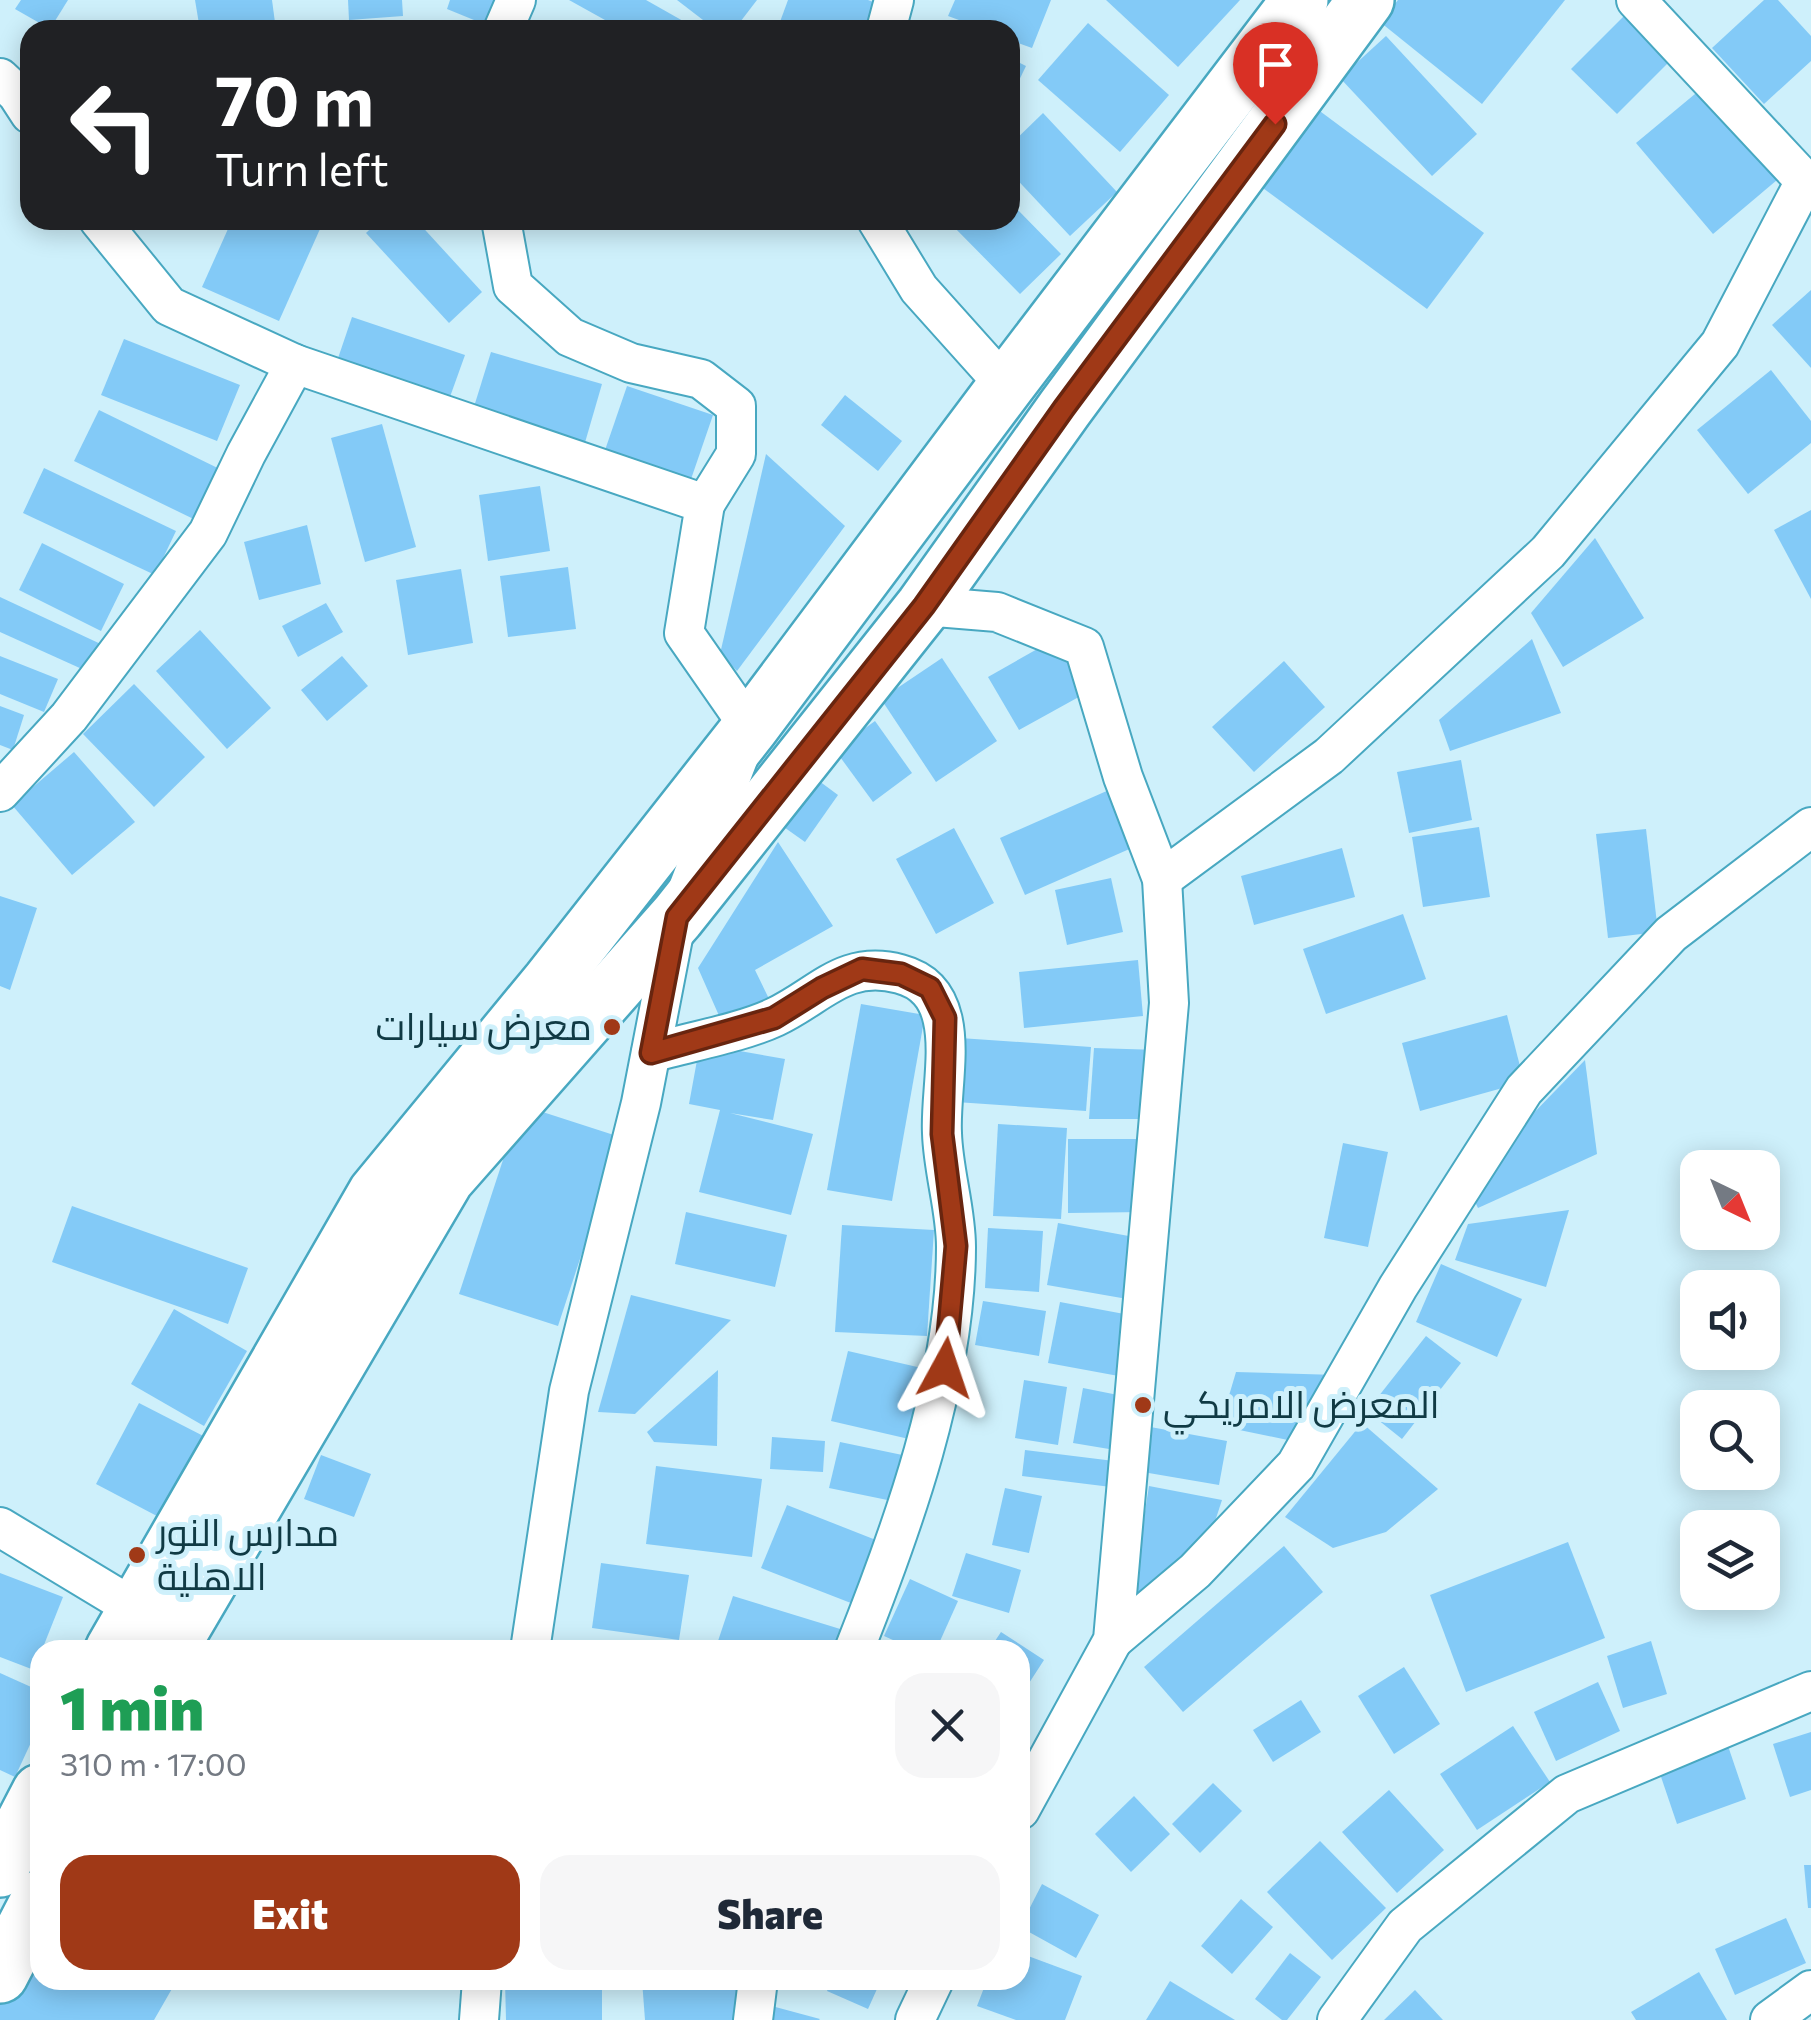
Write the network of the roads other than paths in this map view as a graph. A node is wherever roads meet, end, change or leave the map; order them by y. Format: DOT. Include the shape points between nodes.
graph roads {
  1 [pos="1300,0"];
  2 [pos="1366,0"];
  3 [pos="1636,0"];
  4 [pos="0,78"];
  5 [pos="20,99"];
  6 [pos="1808,181"];
  7 [pos="107,230"];
  8 [pos="502,230"];
  9 [pos="884,230"];
  10 [pos="295,364"];
  11 [pos="1006,386"];
  12 [pos="705,504"];
  13 [pos="924,606"];
  14 [pos="750,728"];
  15 [pos="0,792"];
  16 [pos="1811,827"];
  17 [pos="1162,879"];
  18 [pos="677,917"];
  19 [pos="651,1053"];
  20 [pos="0,1527"];
  21 [pos="149,1636"];
  22 [pos="532,1640"];
  23 [pos="858,1640"];
  24 [pos="1113,1640"];
  25 [pos="1811,1691"];
  26 [pos="1030,1792"];
  27 [pos="30,1811"];
  28 [pos="0,1869"];
  29 [pos="30,1917"];
  30 [pos="0,1975"];
  31 [pos="481,1990"];
  32 [pos="757,1990"];
  33 [pos="929,1990"];
  34 [pos="1811,1990"];
  35 [pos="479,2020"];
  36 [pos="753,2020"];
  37 [pos="915,2020"];
  38 [pos="1337,2020"];
  39 [pos="1770,2020"];
  1 -- 11 [label="street"];
  2 -- 13 [label="street"];
  3 -- 6 [label="street"];
  4 -- 5 [label="street"];
  6 -- 17 [label="street" via="1720,344 1548,552 1329,756"];
  7 -- 10 [label="street" via="169,306"];
  8 -- 12 [label="street" via="514,286 570,336 631,363 701,378 736,406 736,454"];
  9 -- 11 [label="street" via="918,289"];
  10 -- 12 [label="street"];
  10 -- 15 [label="street" via="208,533 69,717"];
  11 -- 14 [label="street"];
  12 -- 14 [label="street" via="684,633"];
  13 -- 17 [label="street" via="997,612 1084,647"];
  13 -- 18 [label="street"];
  14 -- 18 [label="street"];
  14 -- 21 [label="street" via="376,1193"];
  16 -- 24 [label="street" via="1671,934 1524,1090 1296,1465 1195,1571"];
  17 -- 24 [label="street" via="1169,1003"];
  18 -- 19 [label="street"];
  18 -- 21 [label="street" via="446,1179"];
  19 -- 22 [label="street" via="569,1391"];
  19 -- 23 [label="street" via="774,1018 862,969 901,974 930,988 945,1018 942,1134 956,1246 945,1368 896,1544"];
  20 -- 21 [label="street"];
  24 -- 26 [label="street"];
  25 -- 38 [label="street" via="1566,1794 1405,1926"];
  27 -- 28 [label="street"];
  29 -- 30 [label="street"];
  31 -- 35 [label="street"];
  32 -- 36 [label="street"];
  33 -- 37 [label="street"];
  34 -- 39 [label="street"];
}
